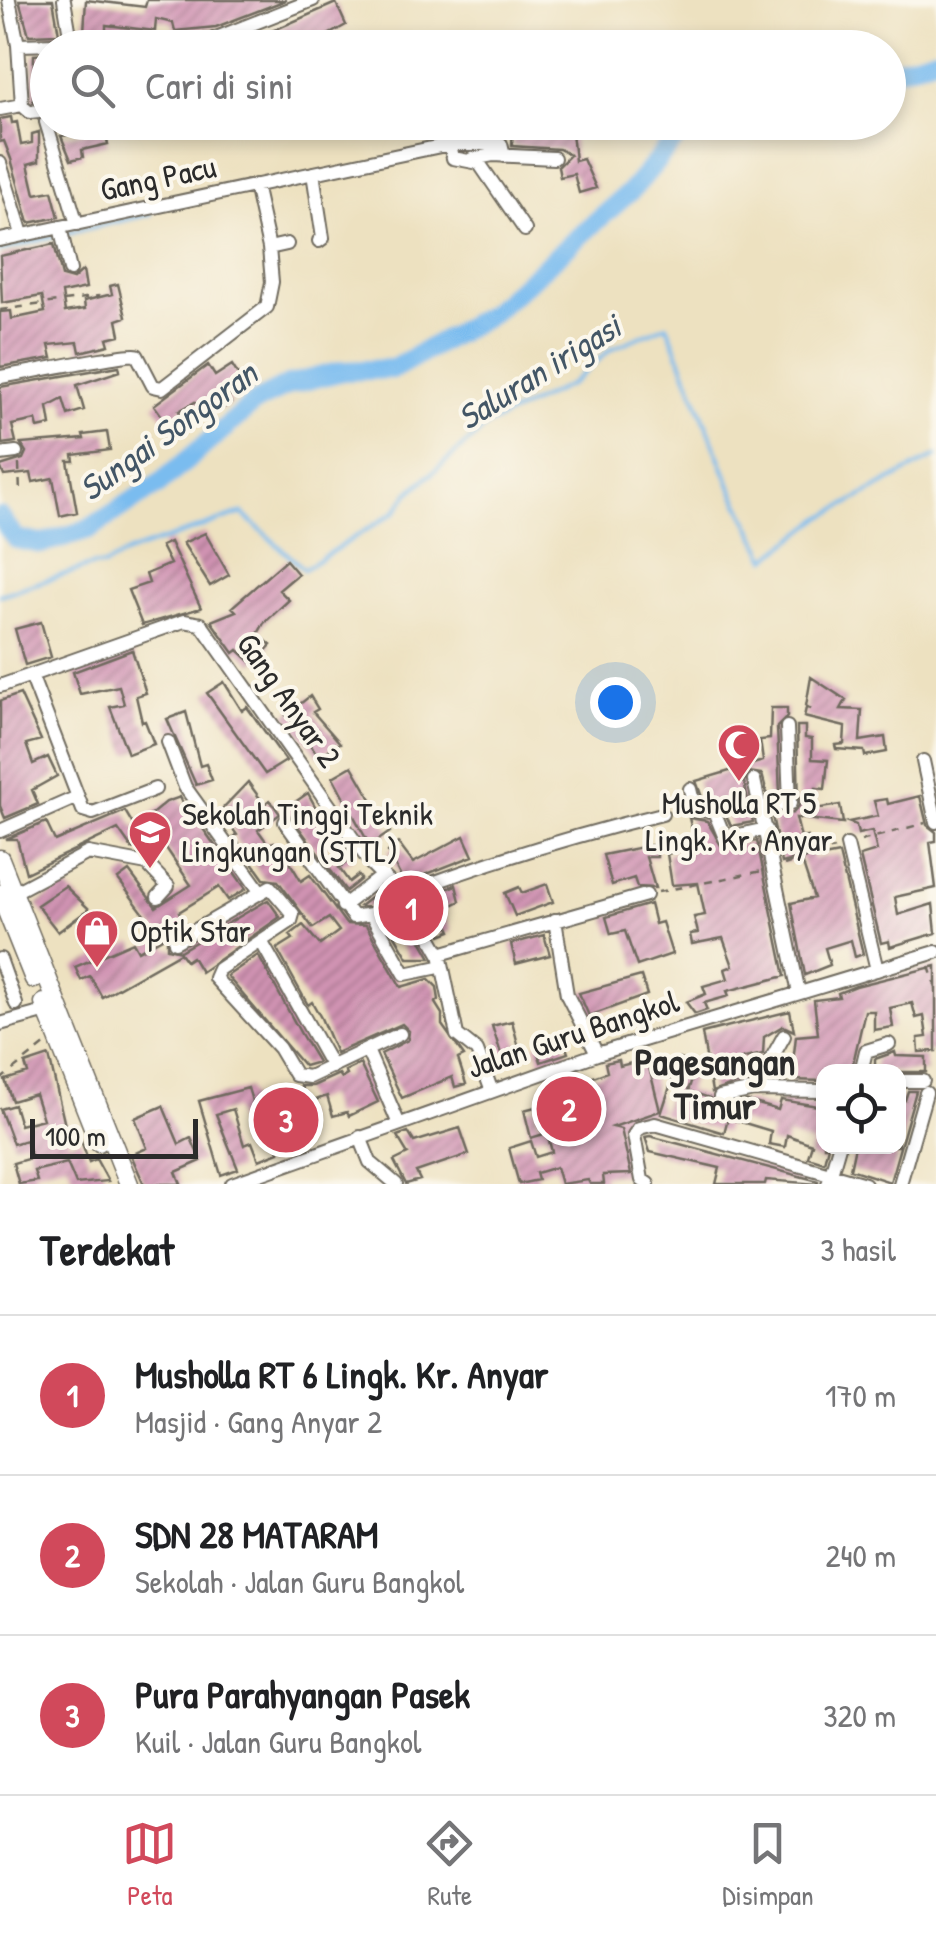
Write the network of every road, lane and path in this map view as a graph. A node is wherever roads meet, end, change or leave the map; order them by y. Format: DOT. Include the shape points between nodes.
graph roads {
  1 [pos="9,0"];
  2 [pos="64,0"];
  3 [pos="313,0"];
  4 [pos="69,30"];
  5 [pos="243,30"];
  6 [pos="30,44"];
  7 [pos="18,45"];
  8 [pos="22,103"];
  9 [pos="0,109"];
  10 [pos="30,112"];
  11 [pos="54,140"];
  12 [pos="480,142"];
  13 [pos="450,149"];
  14 [pos="504,152"];
  15 [pos="554,158"];
  16 [pos="472,159"];
  17 [pos="0,163"];
  18 [pos="314,178"];
  19 [pos="256,190"];
  20 [pos="77,224"];
  21 [pos="524,230"];
  22 [pos="62,233"];
  23 [pos="22,234"];
  24 [pos="0,240"];
  25 [pos="318,241"];
  26 [pos="287,244"];
  27 [pos="269,248"];
  28 [pos="70,270"];
  29 [pos="99,296"];
  30 [pos="0,310"];
  31 [pos="0,376"];
  32 [pos="16,452"];
  33 [pos="0,454"];
  34 [pos="20,494"];
  35 [pos="31,675"];
  36 [pos="0,686"];
  37 [pos="787,727"];
  38 [pos="168,742"];
  39 [pos="923,761"];
  40 [pos="754,780"];
  41 [pos="690,788"];
  42 [pos="155,789"];
  43 [pos="75,798"];
  44 [pos="761,808"];
  45 [pos="662,814"];
  46 [pos="936,821"];
  47 [pos="285,822"];
  48 [pos="766,829"];
  49 [pos="0,831"];
  50 [pos="847,845"];
  51 [pos="2,869"];
  52 [pos="774,869"];
  53 [pos="383,875"];
  54 [pos="262,889"];
  55 [pos="662,892"];
  56 [pos="6,893"];
  57 [pos="404,894"];
  58 [pos="646,895"];
  59 [pos="158,897"];
  60 [pos="343,906"];
  61 [pos="555,920"];
  62 [pos="261,941"];
  63 [pos="176,942"];
  64 [pos="931,953"];
  65 [pos="0,959"];
  66 [pos="440,961"];
  67 [pos="877,970"];
  68 [pos="936,988"];
  69 [pos="799,993"];
  70 [pos="16,1004"];
  71 [pos="52,1009"];
  72 [pos="0,1024"];
  73 [pos="56,1034"];
  74 [pos="400,1034"];
  75 [pos="784,1036"];
  76 [pos="889,1044"];
  77 [pos="367,1050"];
  78 [pos="597,1054"];
  79 [pos="863,1064"];
  80 [pos="332,1067"];
  81 [pos="0,1080"];
  82 [pos="906,1083"];
  83 [pos="491,1089"];
  84 [pos="754,1090"];
  85 [pos="816,1091"];
  86 [pos="720,1097"];
  87 [pos="398,1122"];
  88 [pos="360,1136"];
  89 [pos="837,1154"];
  90 [pos="644,1180"];
  91 [pos="829,1180"];
  92 [pos="116,1184"];
  93 [pos="129,1184"];
  94 [pos="232,1184"];
  95 [pos="396,1184"];
  96 [pos="865,1184"];
  97 [pos="900,1184"];
  1 -- 7 [label="street"];
  2 -- 4 [label="street"];
  3 -- 5 [label="street"];
  6 -- 7 [label="street"];
  7 -- 8 [label="street"];
  8 -- 9 [label="street"];
  8 -- 10 [label="street"];
  11 -- 20 [label="street"];
  12 -- 13 [label="street, Gang Pacu"];
  12 -- 14 [label="street, Gang Pacu"];
  13 -- 16 [label="street" via="455,159"];
  13 -- 18 [label="street, Gang Pacu"];
  14 -- 15 [label="street"];
  14 -- 16 [label="street"];
  16 -- 21 [label="street"];
  17 -- 23 [label="street"];
  18 -- 19 [label="street, Gang Pacu"];
  18 -- 25 [label="street" via="325,232"];
  19 -- 20 [label="street, Gang Pacu"];
  19 -- 27 [label="street"];
  20 -- 22 [label="street, Gang Pacu"];
  22 -- 23 [label="street, Gang Pacu"];
  22 -- 28 [label="street"];
  23 -- 24 [label="street, Gang Pacu"];
  26 -- 27 [label="street"];
  27 -- 31 [label="street" via="267,307 168,385 153,386 137,355 128,352"];
  29 -- 30 [label="path"];
  32 -- 33 [label="street"];
  32 -- 34 [label="path"];
  35 -- 36 [label="street, Gang Anyar 2"];
  35 -- 43 [label="street"];
  35 -- 53 [label="street, Gang Anyar 2" via="194,620"];
  37 -- 44 [label="street" via="790,803"];
  38 -- 54 [label="street" via="184,788"];
  39 -- 46 [label="street"];
  40 -- 44 [label="street"];
  41 -- 48 [label="street" via="695,810 714,811 725,838"];
  42 -- 43 [label="street" via="93,813"];
  43 -- 49 [label="street"];
  44 -- 48 [label="street"];
  45 -- 57 [label="street" via="531,847"];
  46 -- 50 [label="path"];
  47 -- 60 [label="street"];
  48 -- 52 [label="street"];
  50 -- 52 [label="path"];
  50 -- 67 [label="street"];
  51 -- 56 [label="main road"];
  52 -- 55 [label="path"];
  52 -- 69 [label="street"];
  53 -- 57 [label="street, Gang Anyar 2"];
  53 -- 60 [label="street"];
  54 -- 62 [label="street" via="273,889 293,916"];
  54 -- 63 [label="street"];
  56 -- 59 [label="street" via="98,853 154,868 168,886"];
  56 -- 71 [label="main road"];
  57 -- 66 [label="street, Gang Anyar 2"];
  58 -- 61 [label="street"];
  60 -- 66 [label="street" via="355,918 370,914 406,974"];
  61 -- 66 [label="street"];
  61 -- 78 [label="street" via="567,995"];
  62 -- 80 [label="street"];
  62 -- 80 [label="street" via="214,978 298,1078"];
  64 -- 67 [label="street, Jalan Guru Bangkol"];
  64 -- 68 [label="path"];
  65 -- 70 [label="street"];
  66 -- 83 [label="street, Gang Anyar 2" via="456,1035 476,1052"];
  67 -- 69 [label="street, Jalan Guru Bangkol"];
  69 -- 78 [label="street, Jalan Guru Bangkol"];
  71 -- 72 [label="street"];
  71 -- 73 [label="main road"];
  71 -- 93 [label="main road"];
  73 -- 81 [label="path"];
  73 -- 92 [label="main road"];
  74 -- 77 [label="street"];
  75 -- 84 [label="street"];
  76 -- 79 [label="street" via="866,1051"];
  77 -- 80 [label="street"];
  77 -- 87 [label="street"];
  78 -- 83 [label="street, Jalan Guru Bangkol"];
  82 -- 97 [label="street" via="924,1087"];
  83 -- 87 [label="street, Jalan Guru Bangkol"];
  84 -- 85 [label="street"];
  84 -- 86 [label="street"];
  87 -- 88 [label="street, Jalan Guru Bangkol"];
  88 -- 94 [label="street, Jalan Guru Bangkol"];
  88 -- 95 [label="street" via="370,1162"];
  89 -- 91 [label="street"];
  90 -- 91 [label="street" via="634,1135 655,1124"];
  91 -- 96 [label="street"];
}
